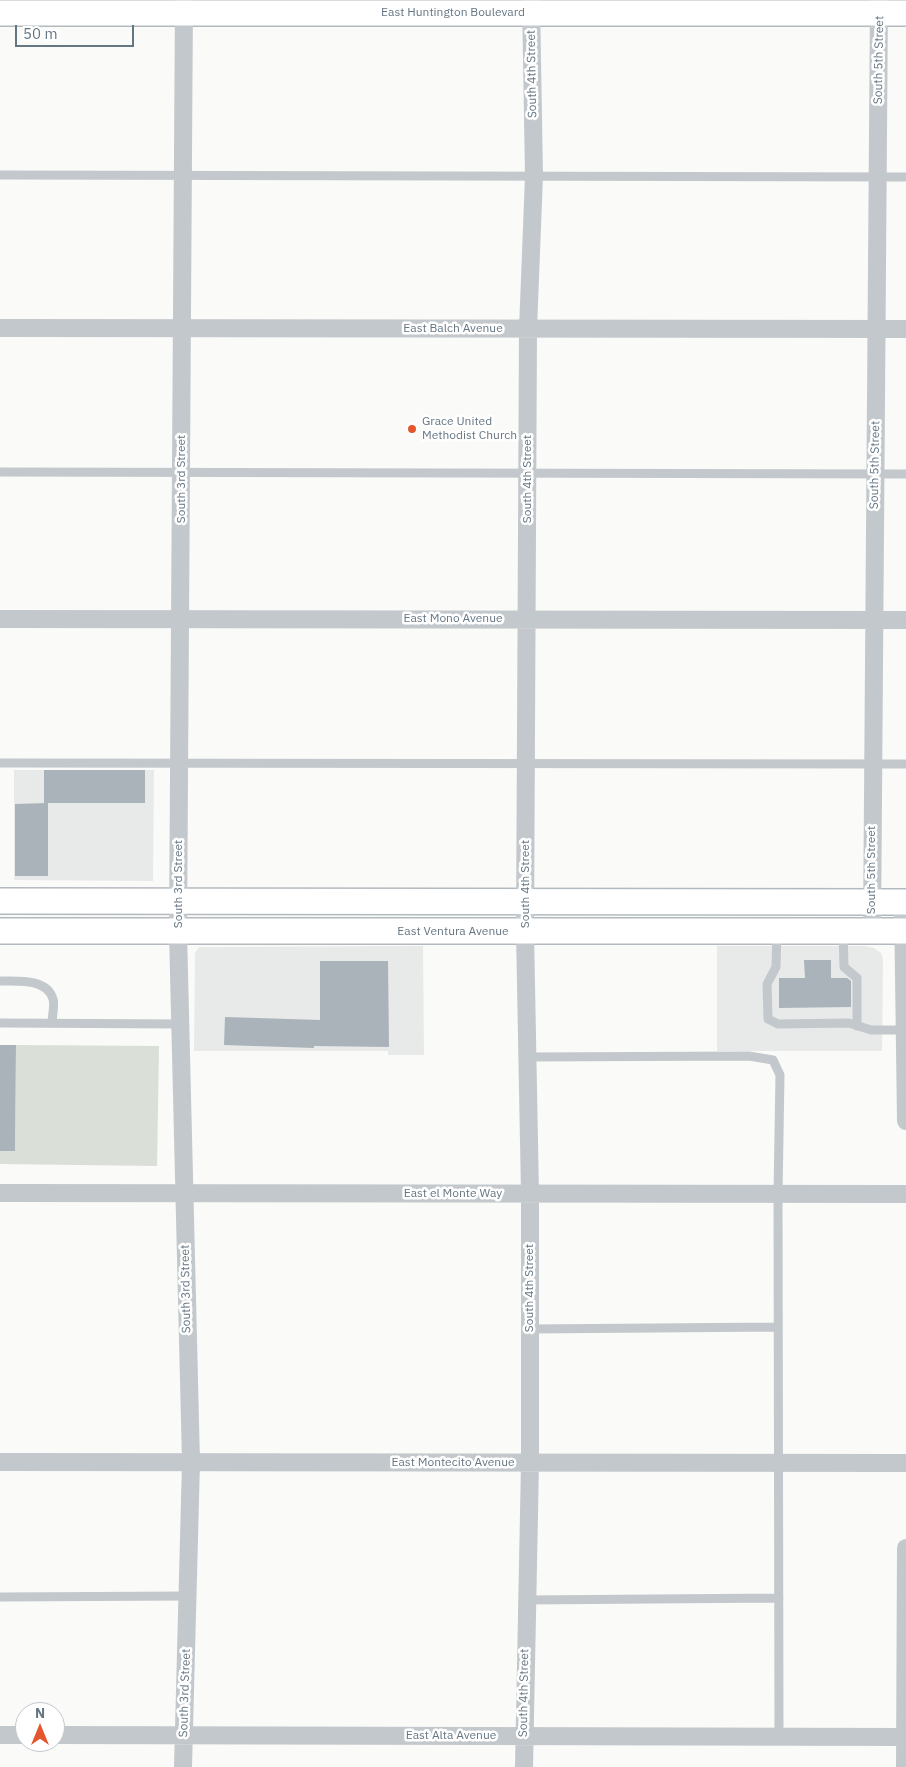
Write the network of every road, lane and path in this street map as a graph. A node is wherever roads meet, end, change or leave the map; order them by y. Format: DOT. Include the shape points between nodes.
graph roads {
  1 [pos="531,6"];
  2 [pos="184,7"];
  3 [pos="879,7"];
  4 [pos="0,13"];
  5 [pos="906,13"];
  6 [pos="0,175"];
  7 [pos="183,175"];
  8 [pos="534,176"];
  9 [pos="877,177"];
  10 [pos="906,177"];
  11 [pos="0,328"];
  12 [pos="184,328"];
  13 [pos="876,329"];
  14 [pos="906,329"];
  15 [pos="528,330"];
  16 [pos="182,471"];
  17 [pos="0,472"];
  18 [pos="528,472"];
  19 [pos="875,474"];
  20 [pos="906,474"];
  21 [pos="0,619"];
  22 [pos="181,619"];
  23 [pos="528,619"];
  24 [pos="873,620"];
  25 [pos="906,620"];
  26 [pos="0,763"];
  27 [pos="179,763"];
  28 [pos="527,763"];
  29 [pos="872,764"];
  30 [pos="906,764"];
  31 [pos="0,900"];
  32 [pos="178,902"];
  33 [pos="526,902"];
  34 [pos="872,902"];
  35 [pos="904,902"];
  36 [pos="872,930"];
  37 [pos="905,930"];
  38 [pos="0,931"];
  39 [pos="777,931"];
  40 [pos="844,931"];
  41 [pos="178,932"];
  42 [pos="525,932"];
  43 [pos="0,980"];
  44 [pos="0,1022"];
  45 [pos="52,1023"];
  46 [pos="180,1024"];
  47 [pos="857,1026"];
  48 [pos="905,1032"];
  49 [pos="528,1057"];
  50 [pos="906,1121"];
  51 [pos="0,1193"];
  52 [pos="184,1194"];
  53 [pos="530,1194"];
  54 [pos="778,1194"];
  55 [pos="906,1194"];
  56 [pos="778,1328"];
  57 [pos="530,1329"];
  58 [pos="0,1462"];
  59 [pos="191,1462"];
  60 [pos="530,1463"];
  61 [pos="778,1463"];
  62 [pos="906,1464"];
  63 [pos="906,1548"];
  64 [pos="187,1596"];
  65 [pos="0,1597"];
  66 [pos="778,1598"];
  67 [pos="526,1600"];
  68 [pos="906,1600"];
  69 [pos="0,1735"];
  70 [pos="15,1735"];
  71 [pos="65,1735"];
  72 [pos="184,1735"];
  73 [pos="523,1736"];
  74 [pos="779,1736"];
  75 [pos="906,1736"];
  76 [pos="183,1767"];
  77 [pos="524,1767"];
  78 [pos="905,1767"];
  1 -- 2 [label="main road, East Huntington Boulevard"];
  1 -- 3 [label="main road, East Huntington Boulevard"];
  1 -- 8 [label="street, South 4th Street"];
  2 -- 4 [label="main road, East Huntington Boulevard"];
  2 -- 7 [label="street, South 3rd Street"];
  3 -- 5 [label="main road, East Huntington Boulevard"];
  3 -- 9 [label="street, South 5th Street"];
  6 -- 7 [label="lane"];
  7 -- 8 [label="lane"];
  7 -- 12 [label="street, South 3rd Street"];
  8 -- 9 [label="lane"];
  8 -- 15 [label="street, South 4th Street"];
  9 -- 10 [label="lane"];
  9 -- 13 [label="street, South 5th Street"];
  11 -- 12 [label="street, East Balch Avenue"];
  12 -- 15 [label="street, East Balch Avenue"];
  12 -- 16 [label="street, South 3rd Street"];
  13 -- 14 [label="street, East Balch Avenue"];
  13 -- 15 [label="street, East Balch Avenue"];
  13 -- 19 [label="street, South 5th Street"];
  15 -- 18 [label="street, South 4th Street"];
  16 -- 17 [label="lane"];
  16 -- 18 [label="lane"];
  16 -- 22 [label="street, South 3rd Street"];
  18 -- 19 [label="lane"];
  18 -- 23 [label="street, South 4th Street"];
  19 -- 20 [label="lane"];
  19 -- 24 [label="street, South 5th Street"];
  21 -- 22 [label="street, East Mono Avenue"];
  22 -- 23 [label="street, East Mono Avenue"];
  22 -- 27 [label="street, South 3rd Street"];
  23 -- 24 [label="street, East Mono Avenue"];
  23 -- 28 [label="street, South 4th Street"];
  24 -- 25 [label="street, East Mono Avenue"];
  24 -- 29 [label="street, South 5th Street"];
  26 -- 27 [label="lane"];
  27 -- 28 [label="lane"];
  27 -- 32 [label="street, South 3rd Street"];
  28 -- 29 [label="lane"];
  28 -- 33 [label="street, South 4th Street"];
  29 -- 30 [label="lane"];
  29 -- 34 [label="street, South 5th Street"];
  31 -- 32 [label="main road"];
  32 -- 33 [label="main road"];
  32 -- 41 [label="street, South 3rd Street"];
  33 -- 34 [label="main road"];
  33 -- 42 [label="street, South 4th Street"];
  34 -- 35 [label="main road"];
  34 -- 36 [label="street, South 5th Street"];
  35 -- 37 [label="street"];
  36 -- 37 [label="main road, East Ventura Avenue"];
  36 -- 40 [label="main road, East Ventura Avenue"];
  37 -- 48 [label="street"];
  38 -- 41 [label="main road, East Ventura Avenue"];
  39 -- 40 [label="main road, East Ventura Avenue"];
  39 -- 42 [label="main road, East Ventura Avenue"];
  39 -- 47 [label="lane" via="776,967 767,984 768,1019 778,1024 849,1023"];
  40 -- 47 [label="lane" via="844,967 857,978"];
  41 -- 42 [label="main road, East Ventura Avenue"];
  41 -- 46 [label="street, South 3rd Street"];
  42 -- 49 [label="street, South 4th Street"];
  43 -- 45 [label="lane" via="27,981 44,986 53,999"];
  44 -- 45 [label="lane"];
  45 -- 46 [label="lane"];
  46 -- 52 [label="street, South 3rd Street"];
  47 -- 48 [label="lane"];
  48 -- 50 [label="street"];
  49 -- 53 [label="street, South 4th Street"];
  49 -- 54 [label="lane" via="749,1056 773,1060 780,1076"];
  51 -- 52 [label="street, East el Monte Way"];
  52 -- 53 [label="street, East el Monte Way"];
  52 -- 59 [label="street, South 3rd Street"];
  53 -- 54 [label="street, East el Monte Way"];
  53 -- 57 [label="street, South 4th Street"];
  54 -- 55 [label="street, East el Monte Way"];
  54 -- 56 [label="lane"];
  56 -- 57 [label="lane"];
  56 -- 61 [label="lane"];
  57 -- 60 [label="street, South 4th Street"];
  58 -- 59 [label="street, East Montecito Avenue"];
  59 -- 60 [label="street, East Montecito Avenue"];
  59 -- 64 [label="street, South 3rd Street"];
  60 -- 61 [label="street, East Montecito Avenue"];
  60 -- 67 [label="street, South 4th Street"];
  61 -- 62 [label="street, East Montecito Avenue"];
  61 -- 66 [label="lane"];
  63 -- 68 [label="street"];
  64 -- 65 [label="lane"];
  64 -- 72 [label="street, South 3rd Street"];
  66 -- 67 [label="lane"];
  66 -- 74 [label="lane"];
  67 -- 73 [label="street, South 4th Street"];
  68 -- 75 [label="street"];
  69 -- 70 [label="street"];
  71 -- 72 [label="street, East Alta Avenue"];
  72 -- 73 [label="street, East Alta Avenue"];
  72 -- 76 [label="street, South 3rd Street"];
  73 -- 74 [label="street, East Alta Avenue"];
  73 -- 77 [label="street, South 4th Street"];
  74 -- 75 [label="street, East Alta Avenue"];
  75 -- 78 [label="street"];
}
